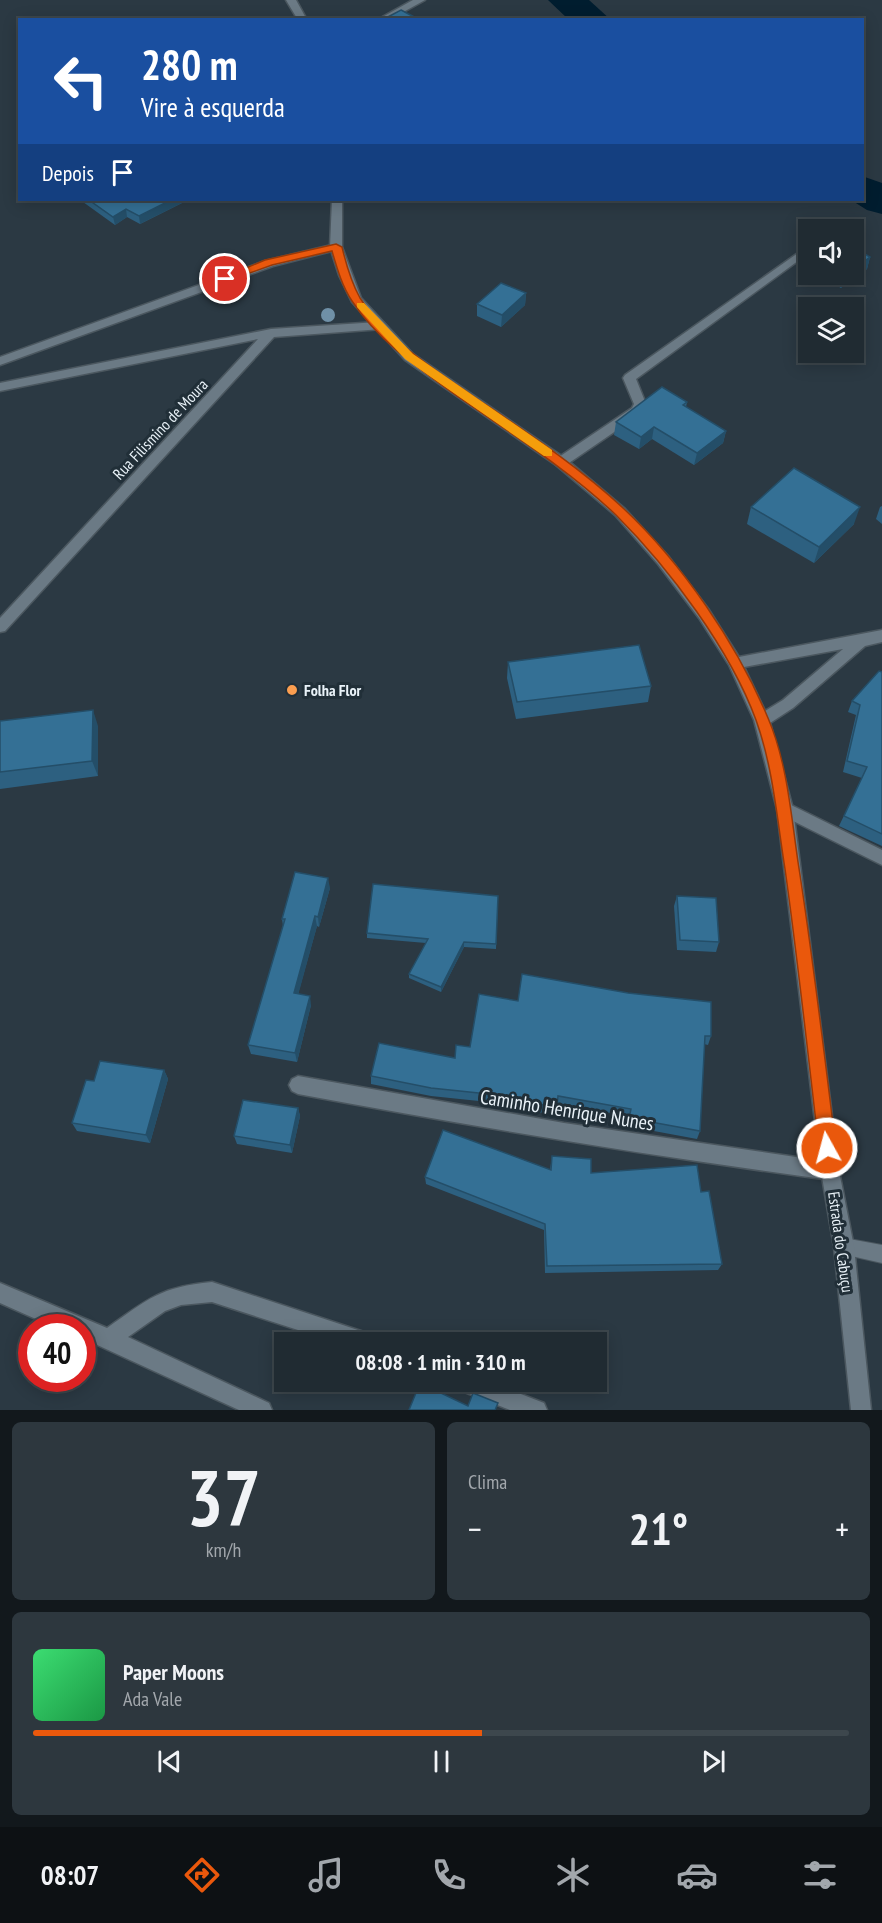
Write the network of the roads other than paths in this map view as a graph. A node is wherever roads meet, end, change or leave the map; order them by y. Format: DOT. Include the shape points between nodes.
graph roads {
  1 [pos="291,0"];
  2 [pos="420,0"];
  3 [pos="302,18"];
  4 [pos="385,18"];
  5 [pos="337,201"];
  6 [pos="336,247"];
  7 [pos="798,256"];
  8 [pos="378,326"];
  9 [pos="271,333"];
  10 [pos="0,361"];
  11 [pos="0,387"];
  12 [pos="561,462"];
  13 [pos="0,627"];
  14 [pos="882,636"];
  15 [pos="859,643"];
  16 [pos="735,663"];
  17 [pos="762,720"];
  18 [pos="785,809"];
  19 [pos="882,858"];
  20 [pos="298,1084"];
  21 [pos="830,1171"];
  22 [pos="844,1247"];
  23 [pos="882,1254"];
  24 [pos="0,1293"];
  25 [pos="49,1314"];
  26 [pos="334,1332"];
  27 [pos="96,1334"];
  28 [pos="109,1339"];
  29 [pos="490,1392"];
  30 [pos="262,1410"];
  31 [pos="537,1410"];
  32 [pos="861,1410"];
  1 -- 3 [label="street"];
  2 -- 4 [label="street"];
  5 -- 6 [label="street, Estrada do Cabuçu"];
  6 -- 8 [label="street, Estrada do Cabuçu" via="356,300"];
  6 -- 10 [label="street" via="269,263"];
  7 -- 12 [label="street" via="630,378 640,404 638,410"];
  8 -- 9 [label="street"];
  8 -- 12 [label="street, Estrada do Cabuçu" via="409,357"];
  9 -- 11 [label="street"];
  9 -- 13 [label="street, Rua Filismino de Moura"];
  12 -- 16 [label="street, Estrada do Cabuçu" via="620,512 663,561"];
  14 -- 15 [label="street"];
  15 -- 16 [label="street" via="819,646"];
  15 -- 17 [label="street" via="788,704"];
  16 -- 17 [label="street, Estrada do Cabuçu"];
  17 -- 18 [label="street, Estrada do Cabuçu"];
  18 -- 19 [label="street"];
  18 -- 21 [label="street, Estrada do Cabuçu"];
  20 -- 21 [label="street, Caminho Henrique Nunes" via="458,1116"];
  21 -- 22 [label="street, Estrada do Cabuçu"];
  22 -- 23 [label="lane"];
  22 -- 32 [label="street, Estrada do Cabuçu"];
  24 -- 25 [label="street"];
  26 -- 28 [label="street" via="212,1292 181,1295 159,1303"];
  27 -- 28 [label="street"];
  28 -- 30 [label="street"];
  29 -- 31 [label="street"];
}
